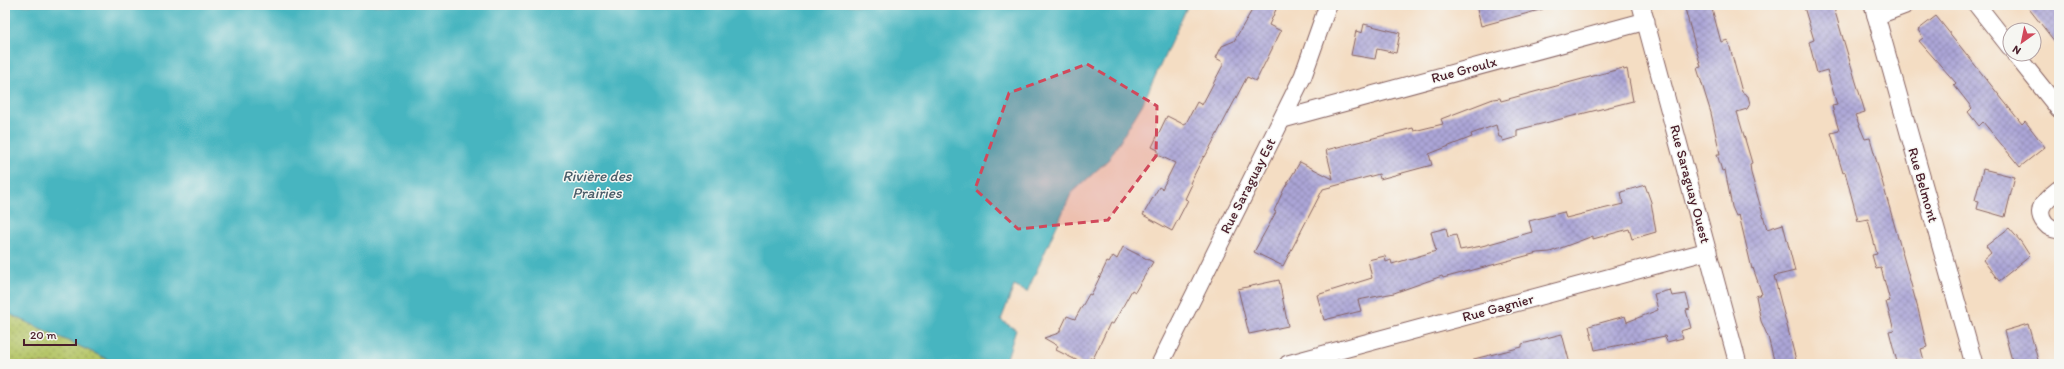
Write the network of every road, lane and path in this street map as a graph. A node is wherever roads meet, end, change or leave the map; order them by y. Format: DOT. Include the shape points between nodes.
graph roads {
  1 [pos="1328,5"];
  2 [pos="1905,5"];
  3 [pos="1977,5"];
  4 [pos="1875,10"];
  5 [pos="1643,13"];
  6 [pos="2002,37"];
  7 [pos="2022,62"];
  8 [pos="2059,109"];
  9 [pos="1282,118"];
  10 [pos="2059,189"];
  11 [pos="2059,230"];
  12 [pos="1708,251"];
  13 [pos="1160,364"];
  14 [pos="1288,364"];
  15 [pos="1738,364"];
  16 [pos="1974,364"];
  1 -- 9 [label="street, Rue Saraguay Est" via="1303,76"];
  2 -- 4 [label="street"];
  3 -- 6 [label="street"];
  4 -- 16 [label="street, Rue Belmont"];
  5 -- 9 [label="street, Rue Groulx"];
  5 -- 12 [label="street, Rue Saraguay Ouest"];
  7 -- 8 [label="street"];
  9 -- 13 [label="street, Rue Saraguay Est"];
  10 -- 11 [label="street" via="2047,198 2040,209 2040,215 2047,226"];
  12 -- 14 [label="street, Rue Gagnier"];
  12 -- 15 [label="street, Rue Saraguay Ouest"];
}
